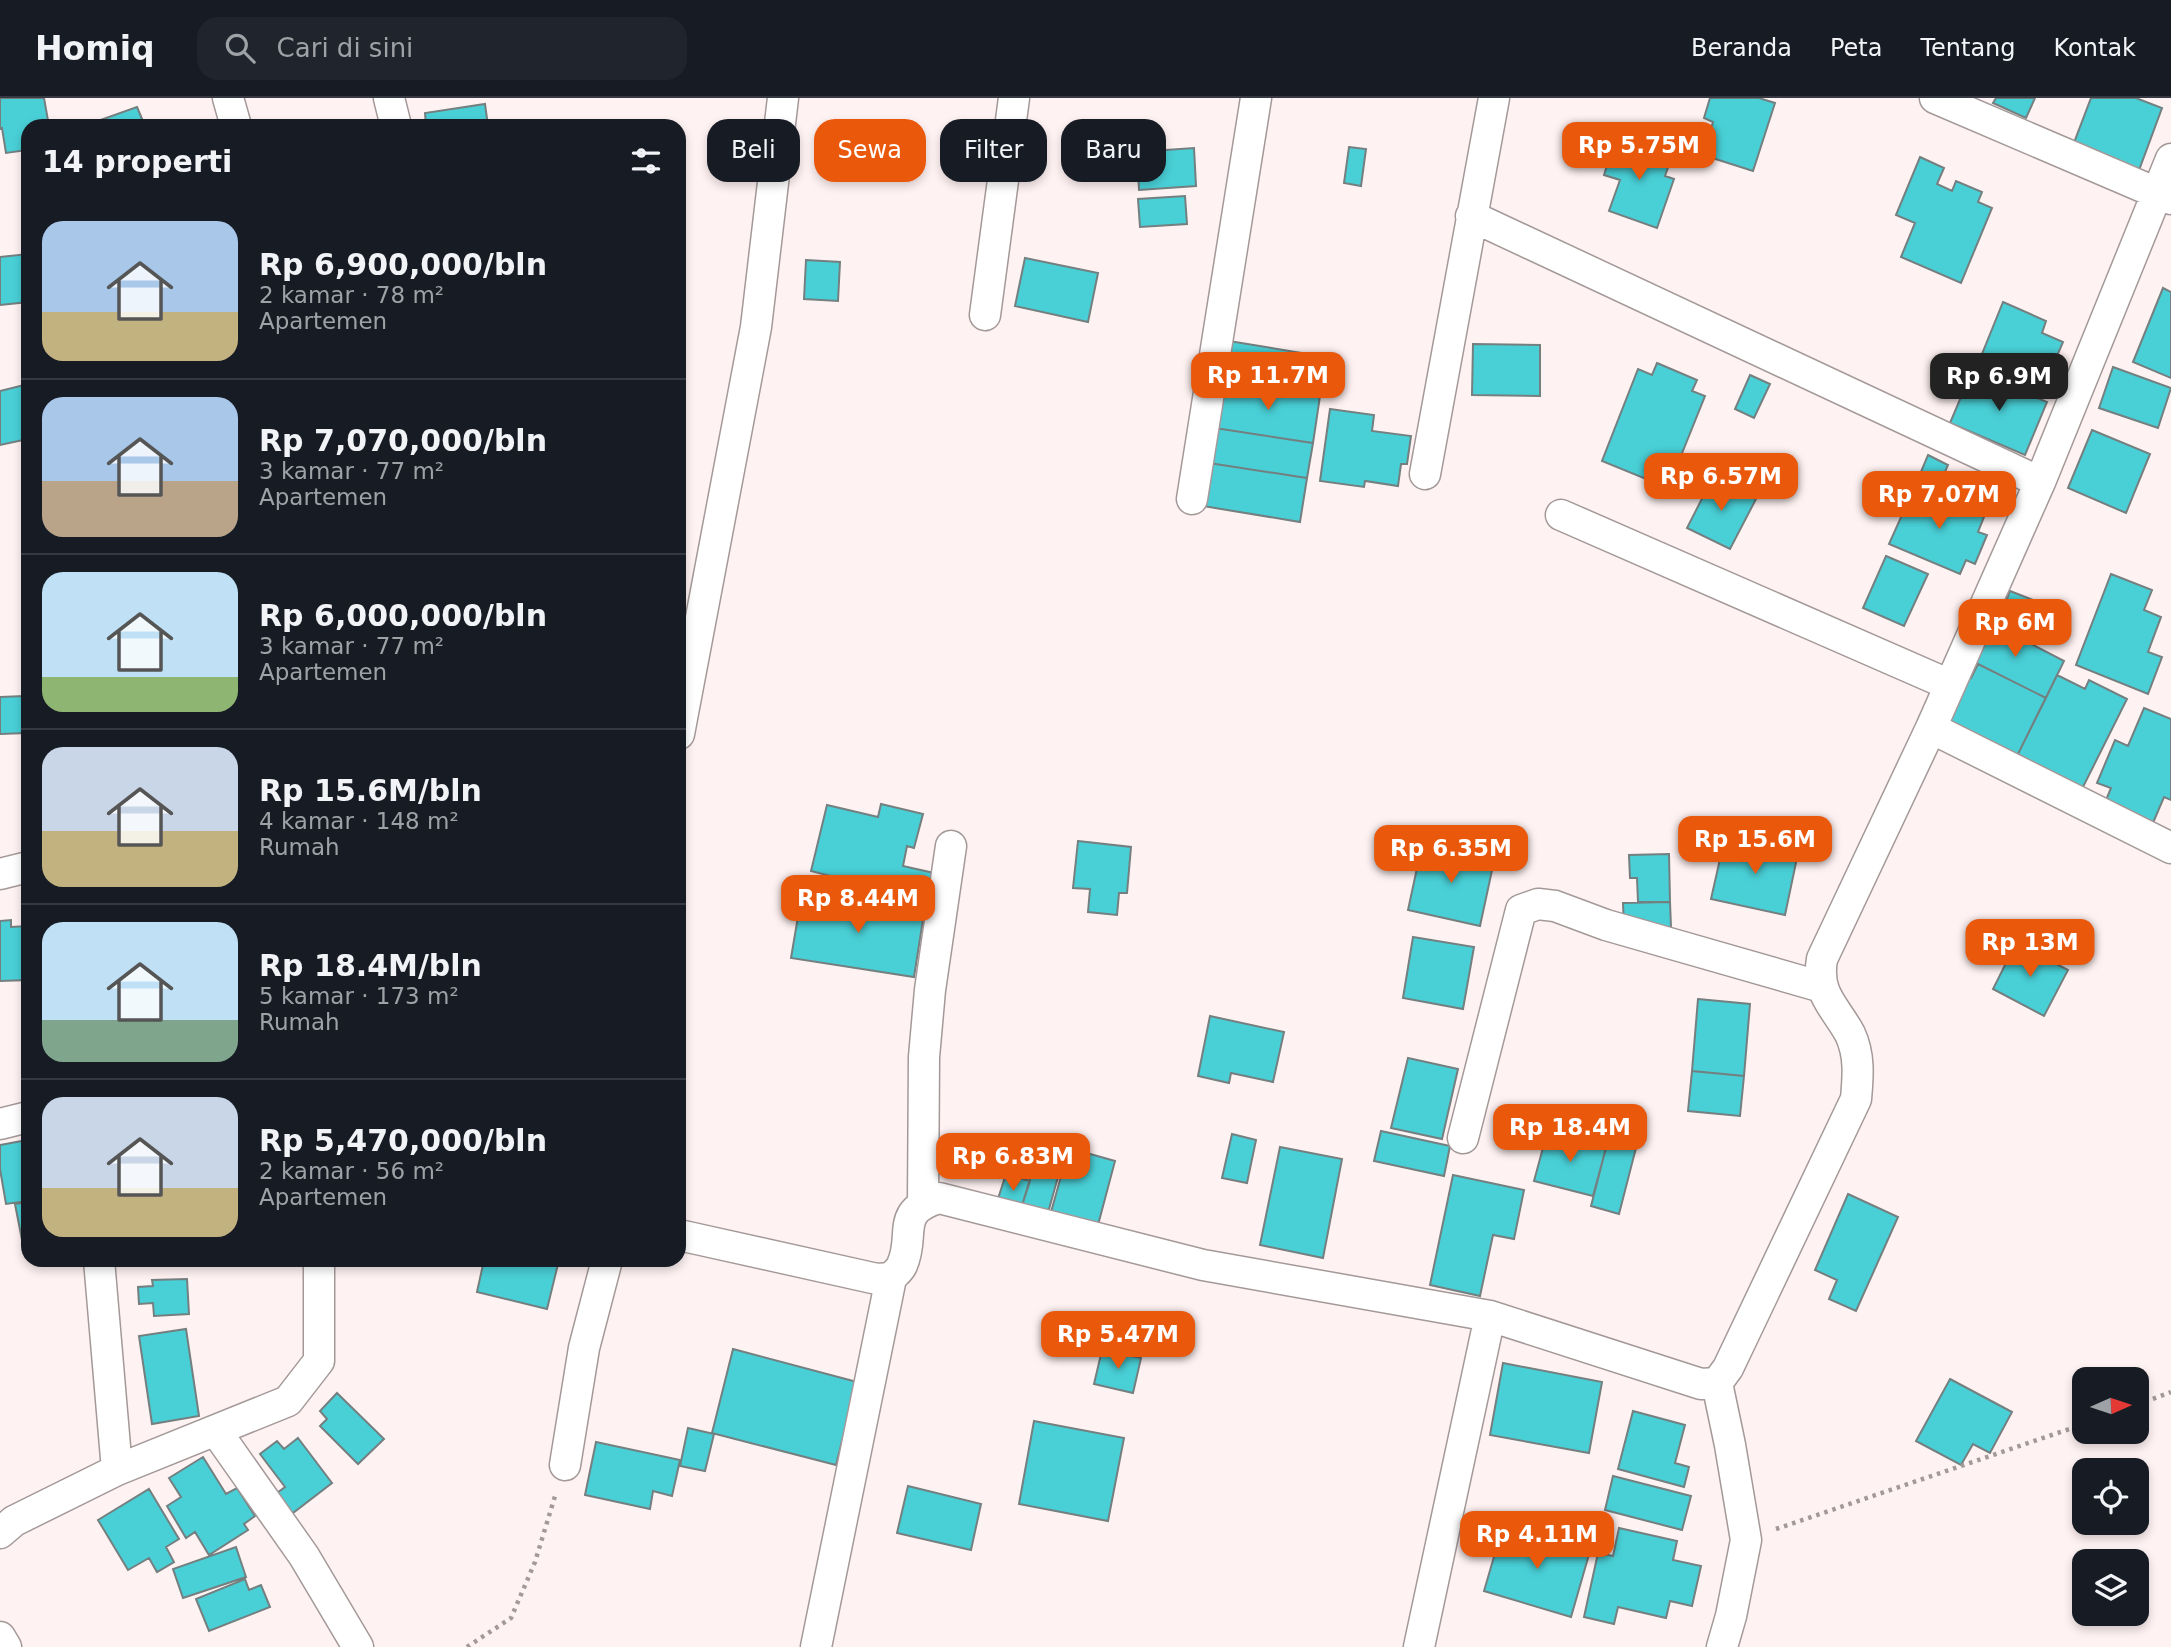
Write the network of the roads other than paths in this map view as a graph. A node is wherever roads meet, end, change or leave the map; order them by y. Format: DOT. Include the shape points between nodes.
graph roads {
  1 [pos="228,98"];
  2 [pos="388,98"];
  3 [pos="783,98"];
  4 [pos="1014,98"];
  5 [pos="1256,98"];
  6 [pos="1494,98"];
  7 [pos="1935,98"];
  8 [pos="234,119"];
  9 [pos="394,119"];
  10 [pos="2171,159"];
  11 [pos="2165,196"];
  12 [pos="1471,216"];
  13 [pos="985,315"];
  14 [pos="1425,474"];
  15 [pos="2040,482"];
  16 [pos="1192,499"];
  17 [pos="1561,515"];
  18 [pos="1950,685"];
  19 [pos="686,697"];
  20 [pos="1931,727"];
  21 [pos="950,846"];
  22 [pos="2171,848"];
  23 [pos="21,869"];
  24 [pos="0,874"];
  25 [pos="1822,987"];
  26 [pos="21,1119"];
  27 [pos="0,1124"];
  28 [pos="1463,1138"];
  29 [pos="923,1203"];
  30 [pos="686,1237"];
  31 [pos="100,1267"];
  32 [pos="319,1267"];
  33 [pos="605,1267"];
  34 [pos="891,1278"];
  35 [pos="1490,1317"];
  36 [pos="1717,1383"];
  37 [pos="216,1431"];
  38 [pos="565,1465"];
  39 [pos="117,1470"];
  40 [pos="0,1533"];
  41 [pos="358,1647"];
  42 [pos="816,1647"];
  43 [pos="1419,1647"];
  44 [pos="1722,1647"];
  1 -- 8 [label="street"];
  2 -- 9 [label="street"];
  3 -- 19 [label="street" via="756,327"];
  4 -- 13 [label="street"];
  5 -- 16 [label="street"];
  6 -- 12 [label="street"];
  7 -- 11 [label="street"];
  10 -- 11 [label="street"];
  11 -- 15 [label="street"];
  12 -- 14 [label="street"];
  12 -- 15 [label="street"];
  15 -- 18 [label="street"];
  17 -- 18 [label="street"];
  18 -- 20 [label="street"];
  20 -- 22 [label="street"];
  20 -- 25 [label="street" via="1822,960"];
  21 -- 29 [label="street" via="924,1057"];
  23 -- 24 [label="street"];
  25 -- 28 [label="street" via="1606,925 1555,905 1521,910"];
  25 -- 36 [label="street" via="1851,1036 1859,1068 1856,1099"];
  26 -- 27 [label="street"];
  29 -- 34 [label="street" via="911,1216 901,1266"];
  29 -- 35 [label="street" via="939,1198 1203,1265"];
  30 -- 34 [label="street" via="877,1279"];
  31 -- 39 [label="street"];
  32 -- 37 [label="street" via="319,1362 288,1401"];
  33 -- 38 [label="street" via="584,1348"];
  34 -- 42 [label="street"];
  35 -- 36 [label="street" via="1701,1384"];
  35 -- 43 [label="street"];
  36 -- 44 [label="street" via="1746,1540"];
  37 -- 39 [label="street"];
  37 -- 41 [label="street" via="304,1556"];
  39 -- 40 [label="street" via="14,1521"];
}
